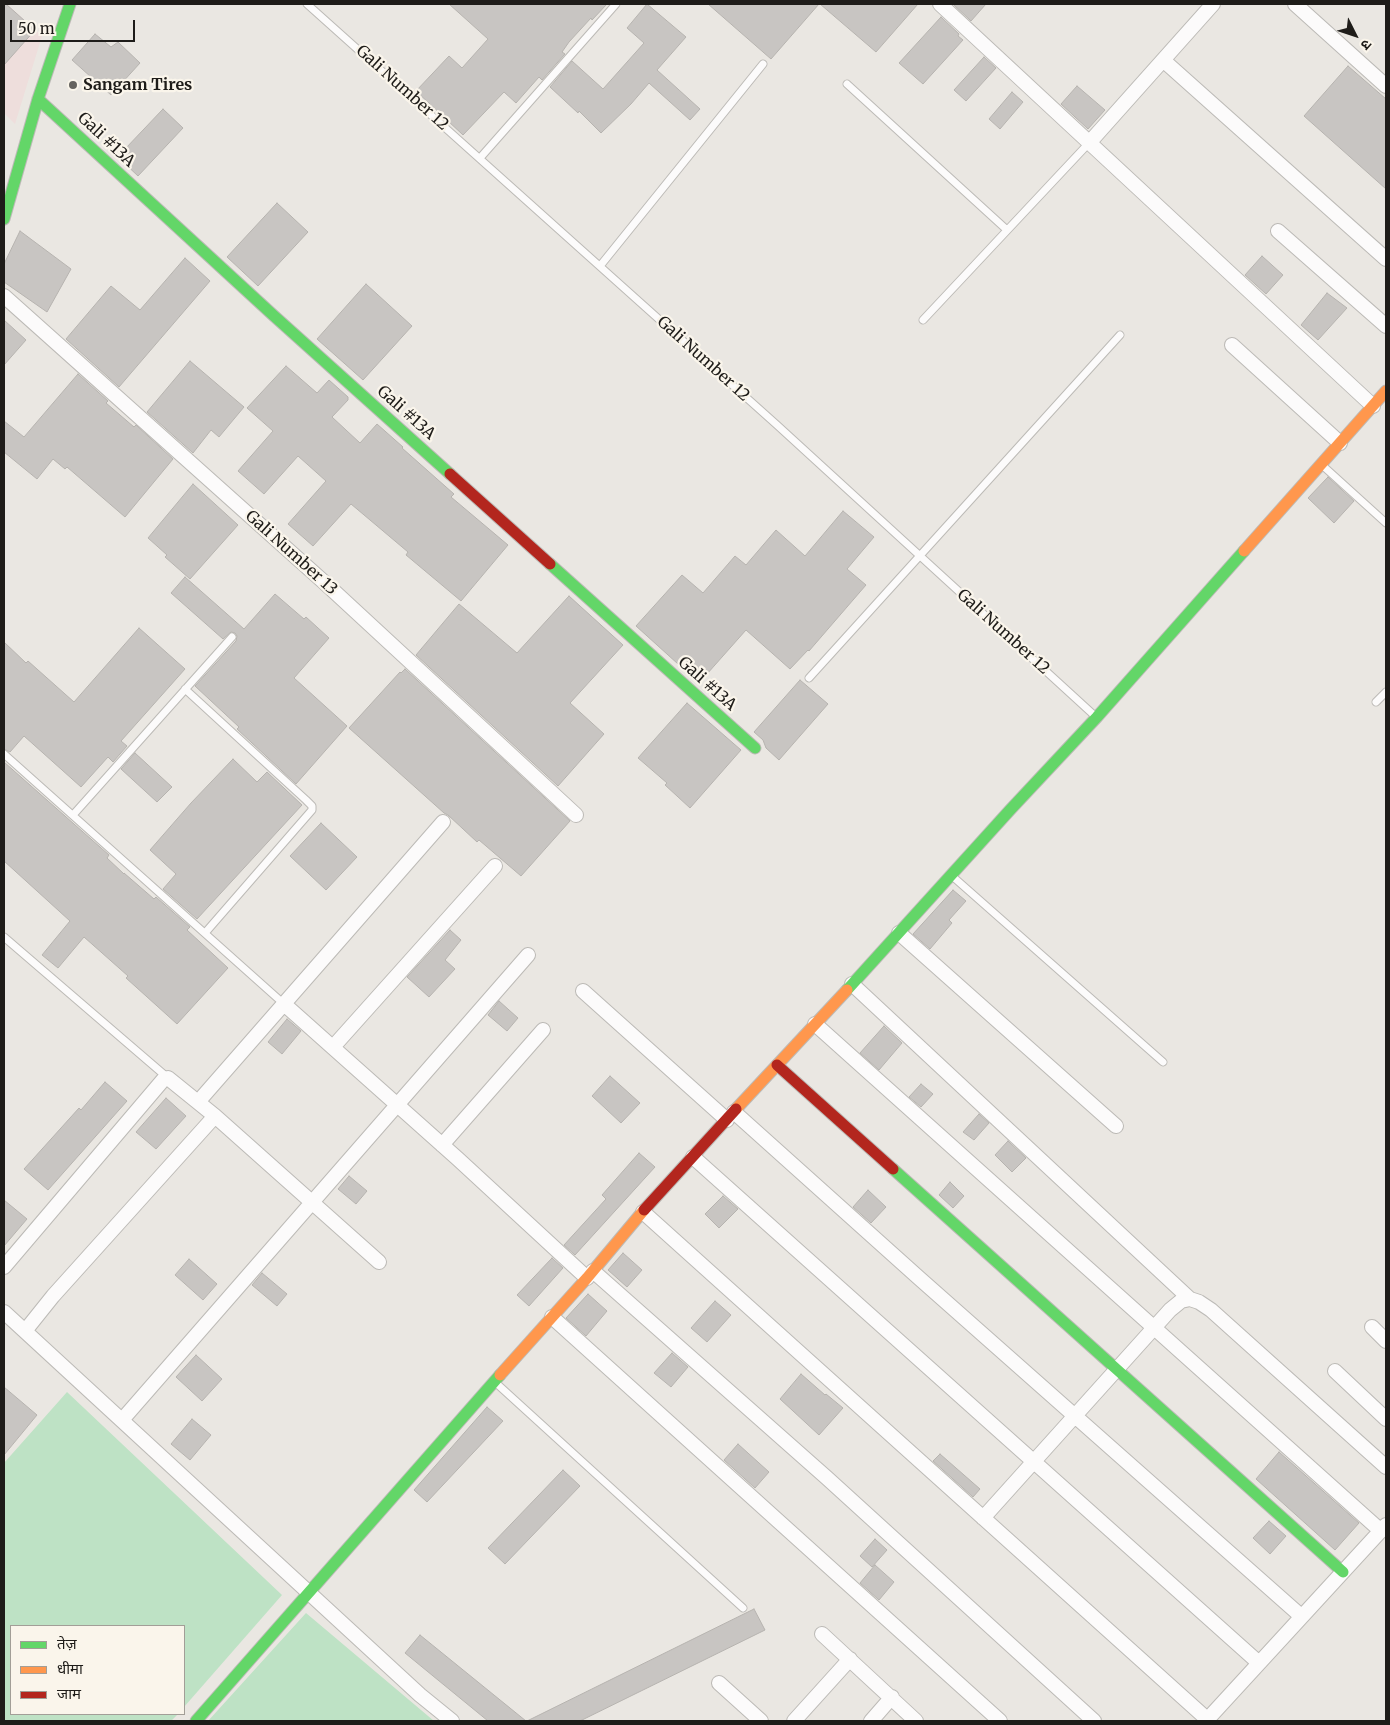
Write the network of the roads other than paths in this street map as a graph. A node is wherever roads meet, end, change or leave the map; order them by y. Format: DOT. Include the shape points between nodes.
graph roads {
  1 [pos="70,4"];
  2 [pos="307,4"];
  3 [pos="616,4"];
  4 [pos="940,4"];
  5 [pos="1213,4"];
  6 [pos="1295,4"];
  7 [pos="1163,60"];
  8 [pos="763,64"];
  9 [pos="847,84"];
  10 [pos="1386,86"];
  11 [pos="38,99"];
  12 [pos="1090,143"];
  13 [pos="480,158"];
  14 [pos="4,219"];
  15 [pos="1007,230"];
  16 [pos="1278,231"];
  17 [pos="1386,259"];
  18 [pos="600,266"];
  19 [pos="4,296"];
  20 [pos="923,320"];
  21 [pos="1386,326"];
  22 [pos="1120,335"];
  23 [pos="1232,345"];
  24 [pos="1386,391"];
  25 [pos="1373,406"];
  26 [pos="1340,443"];
  27 [pos="1322,464"];
  28 [pos="1386,523"];
  29 [pos="919,557"];
  30 [pos="232,637"];
  31 [pos="809,678"];
  32 [pos="185,689"];
  33 [pos="1386,692"];
  34 [pos="1376,702"];
  35 [pos="1097,717"];
  36 [pos="754,748"];
  37 [pos="4,754"];
  38 [pos="72,815"];
  39 [pos="576,815"];
  40 [pos="443,822"];
  41 [pos="495,866"];
  42 [pos="951,875"];
  43 [pos="205,933"];
  44 [pos="899,933"];
  45 [pos="4,937"];
  46 [pos="528,955"];
  47 [pos="852,984"];
  48 [pos="583,991"];
  49 [pos="284,1004"];
  50 [pos="815,1024"];
  51 [pos="543,1030"];
  52 [pos="333,1047"];
  53 [pos="1163,1062"];
  54 [pos="777,1065"];
  55 [pos="168,1078"];
  56 [pos="198,1102"];
  57 [pos="397,1104"];
  58 [pos="215,1116"];
  59 [pos="731,1116"];
  60 [pos="1116,1126"];
  61 [pos="442,1145"];
  62 [pos="693,1157"];
  63 [pos="311,1203"];
  64 [pos="643,1212"];
  65 [pos="379,1262"];
  66 [pos="4,1267"];
  67 [pos="590,1274"];
  68 [pos="1190,1299"];
  69 [pos="4,1312"];
  70 [pos="552,1317"];
  71 [pos="1154,1328"];
  72 [pos="1372,1328"];
  73 [pos="25,1331"];
  74 [pos="1386,1340"];
  75 [pos="1117,1369"];
  76 [pos="1334,1371"];
  77 [pos="494,1381"];
  78 [pos="1075,1416"];
  79 [pos="1386,1419"];
  80 [pos="122,1420"];
  81 [pos="1034,1461"];
  82 [pos="1386,1467"];
  83 [pos="983,1518"];
  84 [pos="1384,1528"];
  85 [pos="1343,1572"];
  86 [pos="310,1592"];
  87 [pos="743,1608"];
  88 [pos="1301,1616"];
  89 [pos="822,1634"];
  90 [pos="850,1659"];
  91 [pos="1259,1663"];
  92 [pos="719,1683"];
  93 [pos="892,1698"];
  94 [pos="196,1721"];
  95 [pos="452,1721"];
  96 [pos="761,1721"];
  97 [pos="794,1721"];
  98 [pos="871,1721"];
  99 [pos="916,1721"];
  100 [pos="1000,1721"];
  101 [pos="1094,1721"];
  102 [pos="1207,1721"];
  1 -- 11 [label="street"];
  2 -- 13 [label="lane, Gali Number 12"];
  3 -- 13 [label="lane"];
  4 -- 12 [label="street"];
  5 -- 7 [label="street"];
  6 -- 10 [label="street"];
  7 -- 12 [label="street"];
  7 -- 17 [label="street"];
  8 -- 18 [label="lane"];
  9 -- 15 [label="lane"];
  11 -- 14 [label="street"];
  11 -- 36 [label="street, Gali #13A"];
  12 -- 15 [label="lane"];
  12 -- 25 [label="street"];
  13 -- 18 [label="lane, Gali Number 12"];
  15 -- 20 [label="lane"];
  16 -- 21 [label="street"];
  18 -- 29 [label="lane, Gali Number 12"];
  19 -- 39 [label="street, Gali Number 13" via="325,583"];
  22 -- 29 [label="lane"];
  23 -- 26 [label="street"];
  24 -- 25 [label="street"];
  25 -- 26 [label="street"];
  26 -- 27 [label="street"];
  27 -- 28 [label="lane"];
  27 -- 35 [label="street"];
  29 -- 31 [label="lane"];
  29 -- 35 [label="lane, Gali Number 12"];
  30 -- 32 [label="lane"];
  32 -- 38 [label="lane"];
  32 -- 43 [label="lane" via="312,806 312,810"];
  33 -- 34 [label="lane"];
  35 -- 42 [label="street"];
  37 -- 38 [label="lane"];
  38 -- 43 [label="lane"];
  40 -- 49 [label="street"];
  41 -- 52 [label="street"];
  42 -- 44 [label="street"];
  42 -- 53 [label="lane"];
  43 -- 49 [label="lane"];
  44 -- 47 [label="street"];
  44 -- 60 [label="street"];
  45 -- 55 [label="lane"];
  46 -- 57 [label="street"];
  47 -- 50 [label="street"];
  47 -- 68 [label="street"];
  48 -- 59 [label="street"];
  49 -- 52 [label="street"];
  49 -- 56 [label="street"];
  50 -- 54 [label="street"];
  50 -- 71 [label="street"];
  51 -- 61 [label="street"];
  52 -- 57 [label="street"];
  54 -- 59 [label="street"];
  54 -- 75 [label="street"];
  55 -- 56 [label="street"];
  55 -- 66 [label="street"];
  56 -- 58 [label="street"];
  57 -- 61 [label="street"];
  57 -- 63 [label="street"];
  58 -- 63 [label="street"];
  58 -- 73 [label="street"];
  59 -- 62 [label="street"];
  59 -- 78 [label="street"];
  61 -- 67 [label="street"];
  62 -- 64 [label="street"];
  62 -- 81 [label="street"];
  63 -- 65 [label="street"];
  63 -- 80 [label="street"];
  64 -- 67 [label="street"];
  64 -- 83 [label="street"];
  67 -- 70 [label="street"];
  67 -- 101 [label="street" via="827,1478"];
  68 -- 71 [label="street" via="1180,1301"];
  68 -- 82 [label="street" via="1210,1310"];
  69 -- 73 [label="street"];
  70 -- 77 [label="street"];
  70 -- 100 [label="street"];
  71 -- 75 [label="street"];
  71 -- 84 [label="street"];
  72 -- 74 [label="street"];
  73 -- 80 [label="street"];
  75 -- 78 [label="street"];
  75 -- 85 [label="street"];
  76 -- 79 [label="street"];
  77 -- 86 [label="street"];
  77 -- 87 [label="lane"];
  78 -- 81 [label="street"];
  78 -- 88 [label="street"];
  80 -- 86 [label="street"];
  81 -- 83 [label="street"];
  81 -- 91 [label="street"];
  83 -- 102 [label="street"];
  84 -- 85 [label="street"];
  85 -- 88 [label="street"];
  86 -- 94 [label="street"];
  86 -- 95 [label="street"];
  88 -- 91 [label="street"];
  89 -- 90 [label="street"];
  90 -- 93 [label="street"];
  90 -- 97 [label="street"];
  91 -- 102 [label="street"];
  92 -- 96 [label="street"];
  93 -- 98 [label="street"];
  93 -- 99 [label="street"];
}
